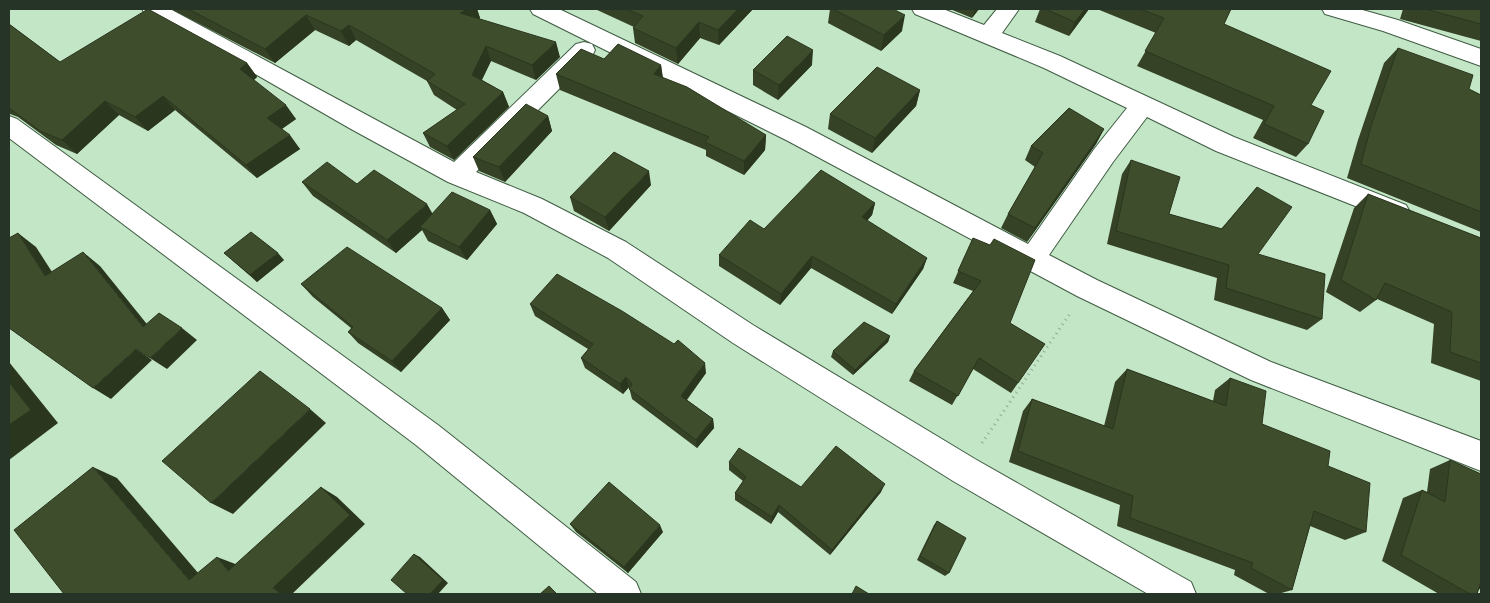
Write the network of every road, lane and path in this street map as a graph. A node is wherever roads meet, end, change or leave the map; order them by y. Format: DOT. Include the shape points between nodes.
graph roads {
  1 [pos="153,9"];
  2 [pos="540,9"];
  3 [pos="923,9"];
  4 [pos="1008,9"];
  5 [pos="1333,9"];
  6 [pos="988,36"];
  7 [pos="597,37"];
  8 [pos="1481,58"];
  9 [pos="1142,106"];
  10 [pos="9,125"];
  11 [pos="457,175"];
  12 [pos="1419,221"];
  13 [pos="1032,259"];
  14 [pos="1087,288"];
  15 [pos="1481,456"];
  16 [pos="964,470"];
  17 [pos="624,594"];
  18 [pos="1179,594"];
  1 -- 11 [label="street"];
  2 -- 7 [label="street"];
  3 -- 6 [label="street"];
  4 -- 6 [label="street"];
  5 -- 8 [label="street" via="1390,25"];
  6 -- 9 [label="street" via="1052,62"];
  7 -- 11 [label="street"];
  7 -- 13 [label="street" via="796,134"];
  9 -- 12 [label="street" via="1225,144"];
  9 -- 13 [label="street"];
  10 -- 17 [label="street" via="427,435"];
  11 -- 16 [label="street" via="532,206 617,250 743,334"];
  13 -- 14 [label="street"];
  14 -- 15 [label="street" via="1261,371"];
  14 -- 16 [label="path"];
  16 -- 18 [label="street"];
}
